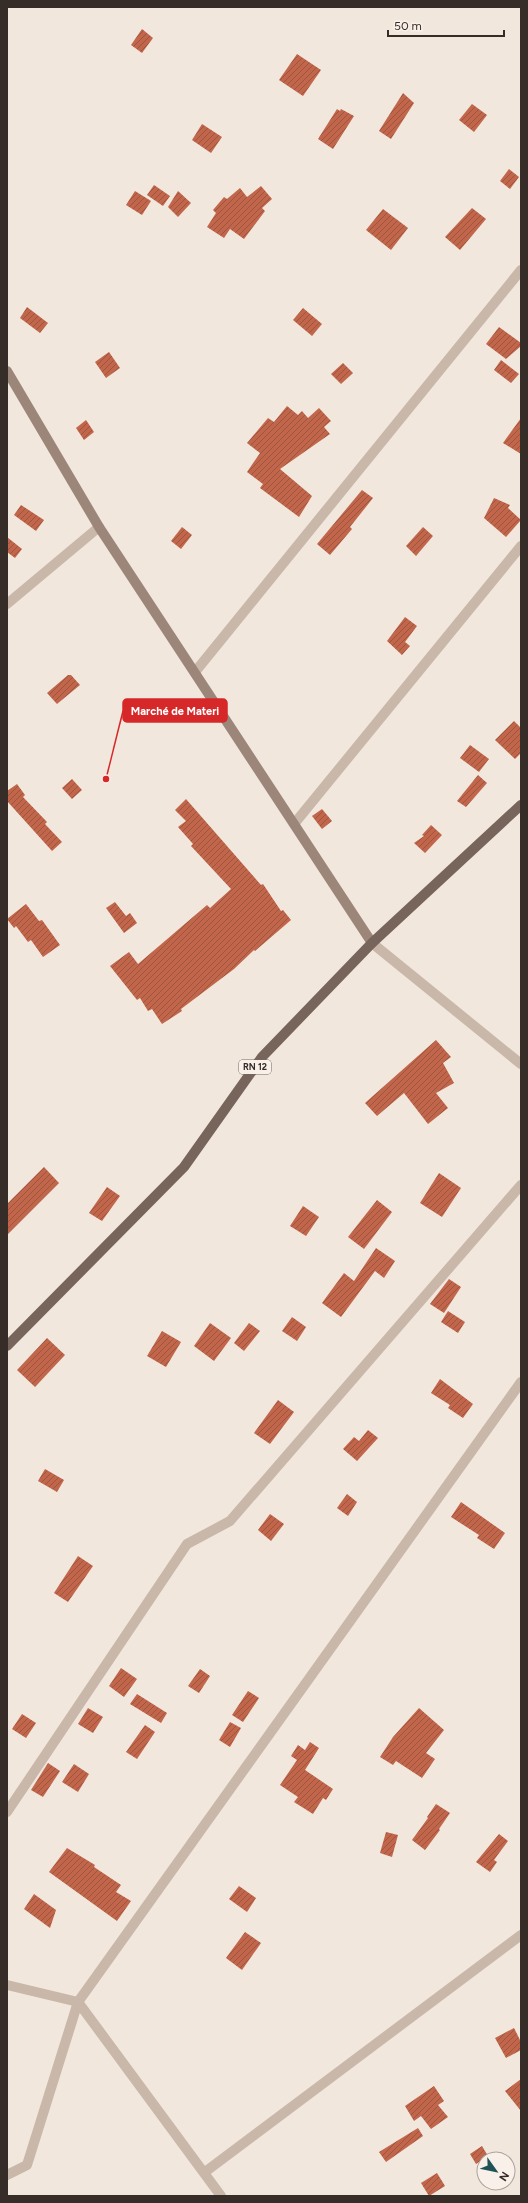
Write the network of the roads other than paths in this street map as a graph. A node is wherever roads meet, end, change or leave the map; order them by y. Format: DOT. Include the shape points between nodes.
graph roads {
  1 [pos="521,270"];
  2 [pos="7,371"];
  3 [pos="99,527"];
  4 [pos="521,546"];
  5 [pos="7,604"];
  6 [pos="194,672"];
  7 [pos="521,804"];
  8 [pos="294,824"];
  9 [pos="372,943"];
  10 [pos="521,1064"];
  11 [pos="521,1184"];
  12 [pos="7,1346"];
  13 [pos="521,1382"];
  14 [pos="7,1812"];
  15 [pos="521,1936"];
  16 [pos="7,1985"];
  17 [pos="78,2002"];
  18 [pos="205,2172"];
  19 [pos="7,2175"];
  20 [pos="221,2196"];
  1 -- 6 [label="street"];
  2 -- 3 [label="main road"];
  3 -- 5 [label="street"];
  3 -- 6 [label="main road"];
  4 -- 8 [label="street"];
  6 -- 8 [label="main road"];
  7 -- 9 [label="main road, RN 12"];
  8 -- 9 [label="main road"];
  9 -- 10 [label="street"];
  9 -- 12 [label="main road, RN 12" via="262,1057 184,1167"];
  11 -- 14 [label="street" via="230,1521 187,1544"];
  13 -- 17 [label="street"];
  15 -- 18 [label="street"];
  16 -- 17 [label="street"];
  17 -- 18 [label="street"];
  17 -- 19 [label="street" via="27,2165"];
  18 -- 20 [label="street"];
}
